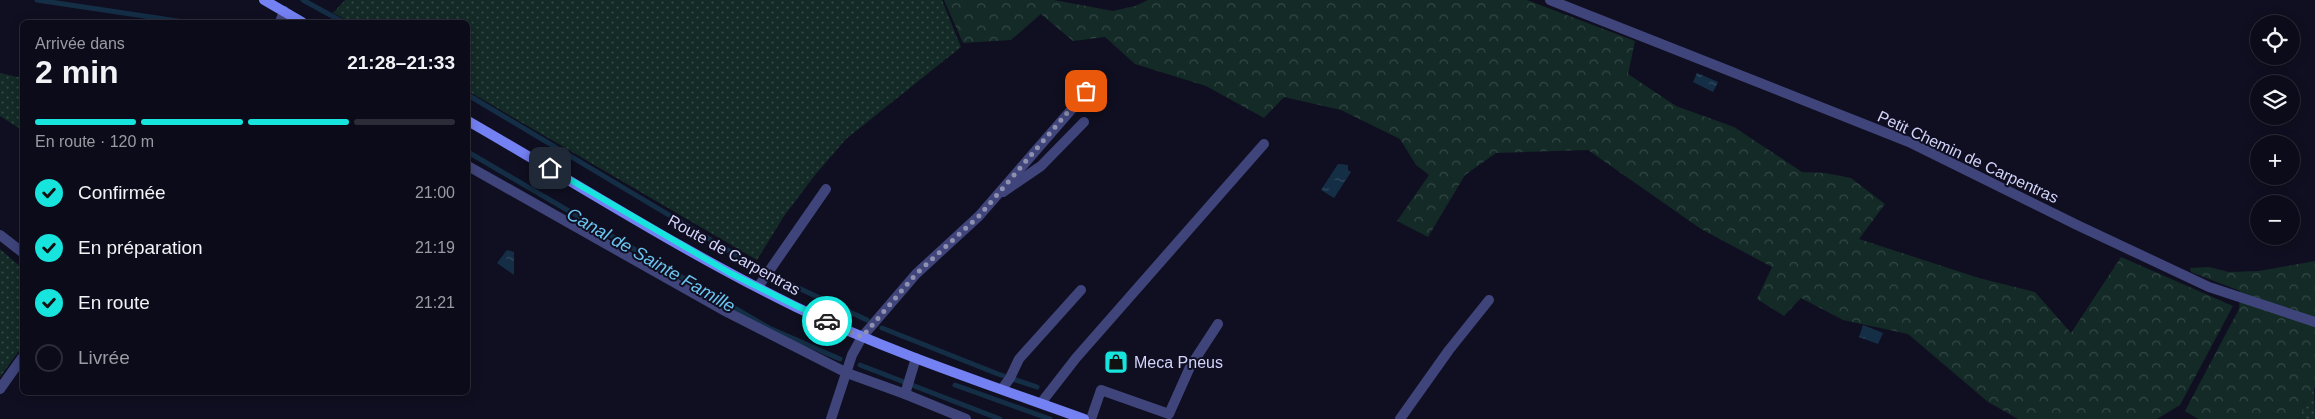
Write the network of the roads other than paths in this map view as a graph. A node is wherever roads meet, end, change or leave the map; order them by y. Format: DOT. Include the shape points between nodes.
graph roads {
  1 [pos="264,0"];
  2 [pos="1550,0"];
  3 [pos="284,11"];
  4 [pos="281,20"];
  5 [pos="299,20"];
  6 [pos="1094,79"];
  7 [pos="470,121"];
  8 [pos="1084,122"];
  9 [pos="1264,144"];
  10 [pos="470,167"];
  11 [pos="826,189"];
  12 [pos="994,198"];
  13 [pos="0,235"];
  14 [pos="20,250"];
  15 [pos="758,287"];
  16 [pos="1082,290"];
  17 [pos="1489,300"];
  18 [pos="2315,322"];
  19 [pos="1218,324"];
  20 [pos="862,337"];
  21 [pos="916,358"];
  22 [pos="20,361"];
  23 [pos="847,373"];
  24 [pos="0,389"];
  25 [pos="1002,389"];
  26 [pos="905,394"];
  27 [pos="1040,403"];
  28 [pos="831,419"];
  29 [pos="966,419"];
  30 [pos="1084,419"];
  31 [pos="1091,419"];
  32 [pos="1400,419"];
  1 -- 3 [label="main road"];
  2 -- 18 [label="street, Petit Chemin de Carpentras" via="1909,142 2209,287"];
  3 -- 4 [label="street"];
  3 -- 5 [label="main road"];
  6 -- 12 [label="street" via="1078,102"];
  7 -- 15 [label="main road, Route de Carpentras"];
  8 -- 12 [label="street" via="1041,166"];
  9 -- 27 [label="street"];
  10 -- 23 [label="street" via="714,305"];
  11 -- 15 [label="street"];
  12 -- 20 [label="street" via="916,274"];
  13 -- 14 [label="street"];
  15 -- 20 [label="main road, Route de Carpentras"];
  16 -- 25 [label="street" via="1019,359"];
  17 -- 32 [label="street"];
  19 -- 31 [label="street" via="1190,367 1169,414 1101,390"];
  20 -- 21 [label="main road, Route de Carpentras"];
  20 -- 23 [label="street"];
  21 -- 25 [label="main road, Route de Carpentras"];
  21 -- 26 [label="street"];
  22 -- 24 [label="street"];
  23 -- 26 [label="street"];
  23 -- 28 [label="street"];
  25 -- 27 [label="main road, Route de Carpentras"];
  26 -- 29 [label="street"];
  27 -- 30 [label="main road, Route de Carpentras"];
}
